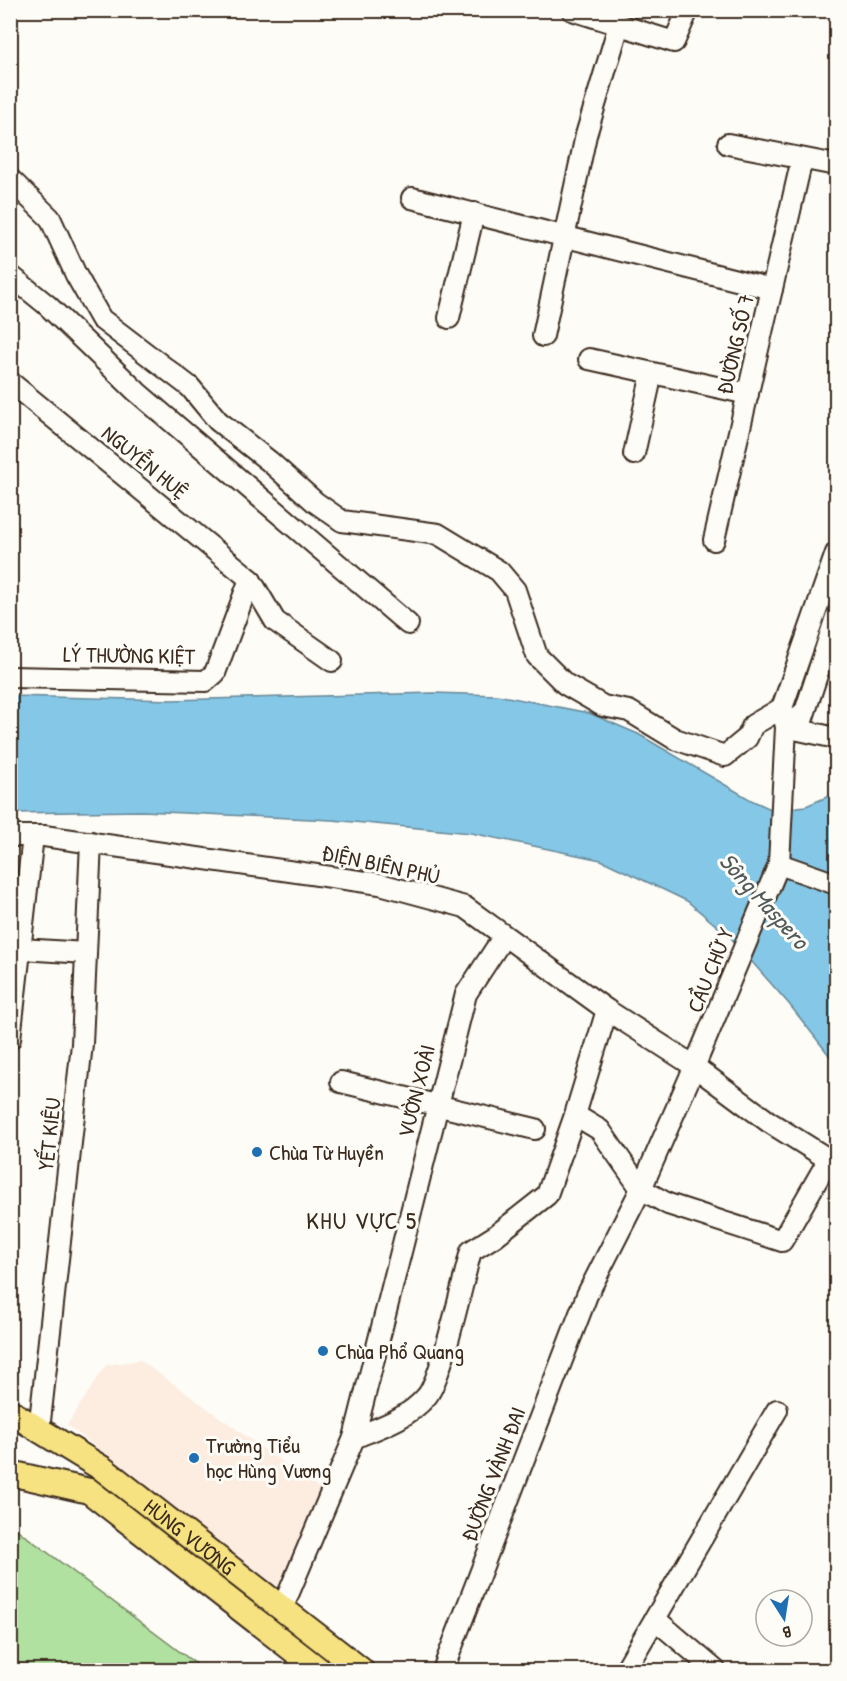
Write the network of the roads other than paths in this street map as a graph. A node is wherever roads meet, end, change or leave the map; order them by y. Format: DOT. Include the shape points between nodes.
graph roads {
  1 [pos="573,10"];
  2 [pos="688,10"];
  3 [pos="619,25"];
  4 [pos="729,144"];
  5 [pos="802,159"];
  6 [pos="837,165"];
  7 [pos="10,178"];
  8 [pos="412,198"];
  9 [pos="474,213"];
  10 [pos="566,236"];
  11 [pos="10,275"];
  12 [pos="772,289"];
  13 [pos="449,318"];
  14 [pos="543,336"];
  15 [pos="589,359"];
  16 [pos="652,373"];
  17 [pos="10,382"];
  18 [pos="748,394"];
  19 [pos="634,454"];
  20 [pos="714,540"];
  21 [pos="837,553"];
  22 [pos="250,579"];
  23 [pos="837,617"];
  24 [pos="408,624"];
  25 [pos="332,661"];
  26 [pos="10,677"];
  27 [pos="803,713"];
  28 [pos="784,717"];
  29 [pos="837,738"];
  30 [pos="10,836"];
  31 [pos="33,836"];
  32 [pos="92,842"];
  33 [pos="779,864"];
  34 [pos="837,884"];
  35 [pos="504,936"];
  36 [pos="21,949"];
  37 [pos="86,953"];
  38 [pos="607,1010"];
  39 [pos="10,1039"];
  40 [pos="695,1065"];
  41 [pos="341,1082"];
  42 [pos="437,1107"];
  43 [pos="575,1115"];
  44 [pos="536,1129"];
  45 [pos="833,1161"];
  46 [pos="641,1189"];
  47 [pos="777,1410"];
  48 [pos="10,1412"];
  49 [pos="39,1430"];
  50 [pos="354,1438"];
  51 [pos="103,1469"];
  52 [pos="10,1473"];
  53 [pos="89,1491"];
  54 [pos="282,1609"];
  55 [pos="656,1620"];
  56 [pos="319,1671"];
  57 [pos="361,1671"];
  58 [pos="443,1671"];
  59 [pos="625,1671"];
  60 [pos="715,1671"];
  1 -- 3 [label="street"];
  2 -- 3 [label="street" via="674,42"];
  3 -- 10 [label="street" via="586,135"];
  4 -- 5 [label="street"];
  5 -- 6 [label="street"];
  5 -- 12 [label="street, ĐƯỜNG SỐ 7"];
  7 -- 28 [label="street" via="50,218 101,319 190,387 218,421 342,520 438,534 499,571 515,591 537,656 565,684 603,706 628,711 675,739 725,756 747,738 753,725"];
  8 -- 9 [label="street"];
  9 -- 10 [label="street"];
  9 -- 13 [label="street"];
  10 -- 12 [label="street"];
  10 -- 14 [label="street"];
  11 -- 24 [label="street" via="47,305 137,392"];
  12 -- 18 [label="street, ĐƯỜNG SỐ 7"];
  15 -- 16 [label="street"];
  16 -- 18 [label="street"];
  16 -- 19 [label="street"];
  17 -- 22 [label="street, NGUYỄN HUỆ"];
  18 -- 20 [label="street, ĐƯỜNG SỐ 7"];
  21 -- 28 [label="street, CẦU CHỮ Y"];
  22 -- 25 [label="street, NGUYỄN HUỆ" via="275,621"];
  22 -- 26 [label="street, LÝ THƯỜNG KIỆT" via="215,673 206,681"];
  23 -- 27 [label="street"];
  27 -- 28 [label="street"];
  27 -- 29 [label="street" via="799,730"];
  28 -- 33 [label="street, CẦU CHỮ Y"];
  30 -- 31 [label="street, ĐIỆN BIÊN PHỦ"];
  31 -- 32 [label="street, ĐIỆN BIÊN PHỦ"];
  31 -- 36 [label="street"];
  32 -- 35 [label="street, ĐIỆN BIÊN PHỦ" via="380,884 465,907"];
  32 -- 37 [label="street, YẾT KIÊU"];
  33 -- 34 [label="street"];
  33 -- 40 [label="street, CẦU CHỮ Y"];
  35 -- 38 [label="street, ĐIỆN BIÊN PHỦ"];
  35 -- 42 [label="street, VƯỜN XOÀI" via="466,994"];
  36 -- 37 [label="street"];
  36 -- 39 [label="street"];
  37 -- 49 [label="street, YẾT KIÊU" via="82,1044"];
  38 -- 40 [label="street, ĐIỆN BIÊN PHỦ"];
  38 -- 43 [label="street"];
  40 -- 45 [label="street, ĐIỆN BIÊN PHỦ" via="769,1122"];
  40 -- 46 [label="street, CẦU CHỮ Y"];
  41 -- 42 [label="street"];
  42 -- 44 [label="street"];
  42 -- 50 [label="street, VƯỜN XOÀI"];
  43 -- 46 [label="street" via="600,1130"];
  43 -- 50 [label="street" via="547,1195 471,1251 428,1396 398,1420"];
  45 -- 46 [label="street" via="782,1241 668,1204"];
  46 -- 58 [label="street, ĐƯỜNG VÀNH ĐAI" via="587,1295"];
  47 -- 55 [label="street"];
  48 -- 49 [label="main road, HÙNG VƯƠNG"];
  49 -- 51 [label="main road, HÙNG VƯƠNG"];
  50 -- 54 [label="street, VƯỜN XOÀI"];
  51 -- 53 [label="main road"];
  51 -- 54 [label="main road, HÙNG VƯƠNG"];
  52 -- 53 [label="main road, HÙNG VƯƠNG"];
  53 -- 56 [label="main road, HÙNG VƯƠNG"];
  54 -- 57 [label="main road, HÙNG VƯƠNG"];
  55 -- 59 [label="street"];
  55 -- 60 [label="street"];
}
